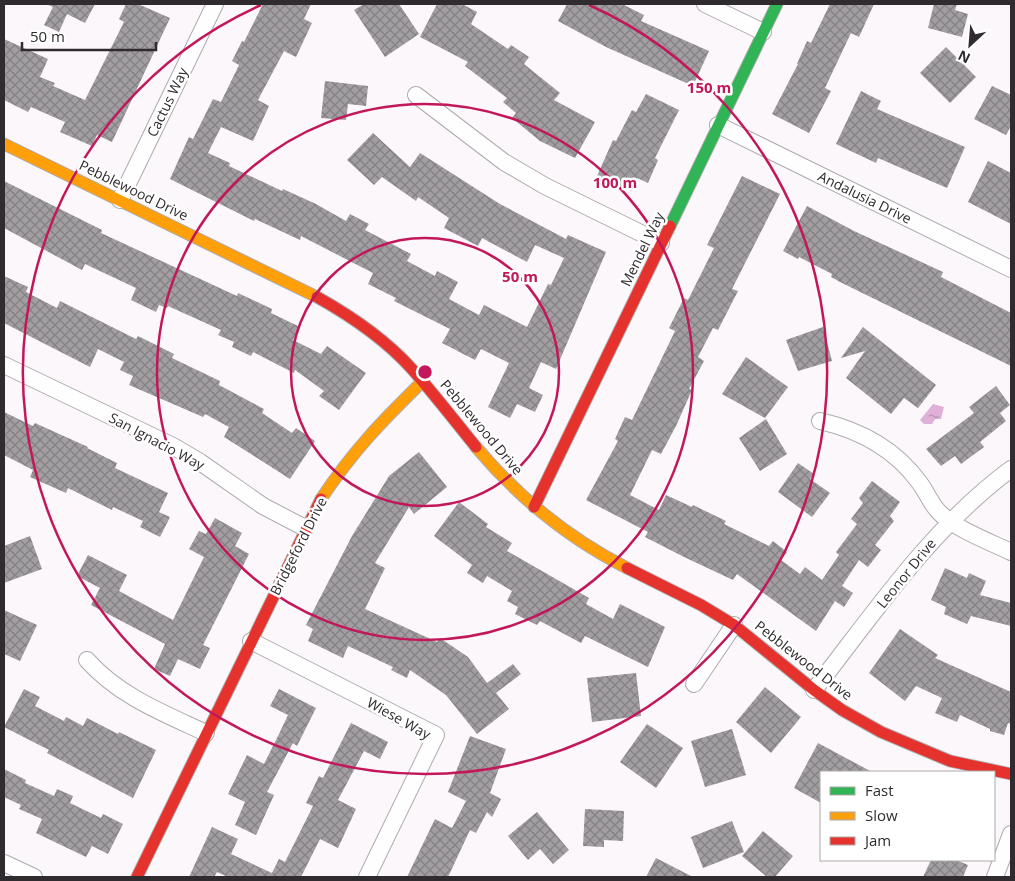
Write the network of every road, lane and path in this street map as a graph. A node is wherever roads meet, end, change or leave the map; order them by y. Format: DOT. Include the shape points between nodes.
graph roads {
  1 [pos="214,4"];
  2 [pos="705,4"];
  3 [pos="777,4"];
  4 [pos="763,32"];
  5 [pos="416,95"];
  6 [pos="718,125"];
  7 [pos="4,144"];
  8 [pos="120,200"];
  9 [pos="661,244"];
  10 [pos="1011,269"];
  11 [pos="4,365"];
  12 [pos="423,381"];
  13 [pos="820,421"];
  14 [pos="1011,469"];
  15 [pos="534,507"];
  16 [pos="951,520"];
  17 [pos="305,528"];
  18 [pos="1011,552"];
  19 [pos="734,625"];
  20 [pos="251,641"];
  21 [pos="87,660"];
  22 [pos="694,684"];
  23 [pos="814,690"];
  24 [pos="206,733"];
  25 [pos="992,771"];
  26 [pos="995,772"];
  27 [pos="1011,774"];
  28 [pos="1011,834"];
  29 [pos="4,863"];
  30 [pos="34,877"];
  31 [pos="137,877"];
  32 [pos="367,877"];
  33 [pos="995,877"];
  1 -- 8 [label="street, Cactus Way"];
  2 -- 4 [label="street"];
  3 -- 4 [label="street, Mendel Way"];
  4 -- 6 [label="street, Mendel Way"];
  5 -- 9 [label="street" via="504,162"];
  6 -- 9 [label="street, Mendel Way"];
  6 -- 10 [label="street, Andalusia Drive"];
  7 -- 8 [label="street, Pebblewood Drive"];
  8 -- 12 [label="street, Pebblewood Drive" via="306,290 344,312 378,338"];
  9 -- 15 [label="street, Mendel Way"];
  11 -- 17 [label="street, San Ignacio Way" via="172,446 263,506"];
  12 -- 15 [label="street, Pebblewood Drive" via="496,471"];
  12 -- 17 [label="street, Bridgeford Drive" via="376,426 348,459"];
  13 -- 16 [label="street" via="840,426 879,444 911,472 938,512"];
  14 -- 16 [label="street, Leonor Drive"];
  15 -- 19 [label="street, Pebblewood Drive" via="602,555 702,605"];
  16 -- 18 [label="street"];
  16 -- 23 [label="street, Leonor Drive" via="921,552"];
  17 -- 20 [label="street, Bridgeford Drive"];
  19 -- 22 [label="street"];
  19 -- 23 [label="street, Pebblewood Drive"];
  20 -- 24 [label="street, Bridgeford Drive"];
  20 -- 32 [label="street, Wiese Way" via="436,736"];
  21 -- 24 [label="street" via="111,684 136,700"];
  23 -- 25 [label="street, Pebblewood Drive" via="842,710 908,745"];
  24 -- 31 [label="street, Bridgeford Drive"];
  26 -- 27 [label="street, Pebblewood Drive"];
  28 -- 33 [label="street"];
  29 -- 30 [label="street"];
}
